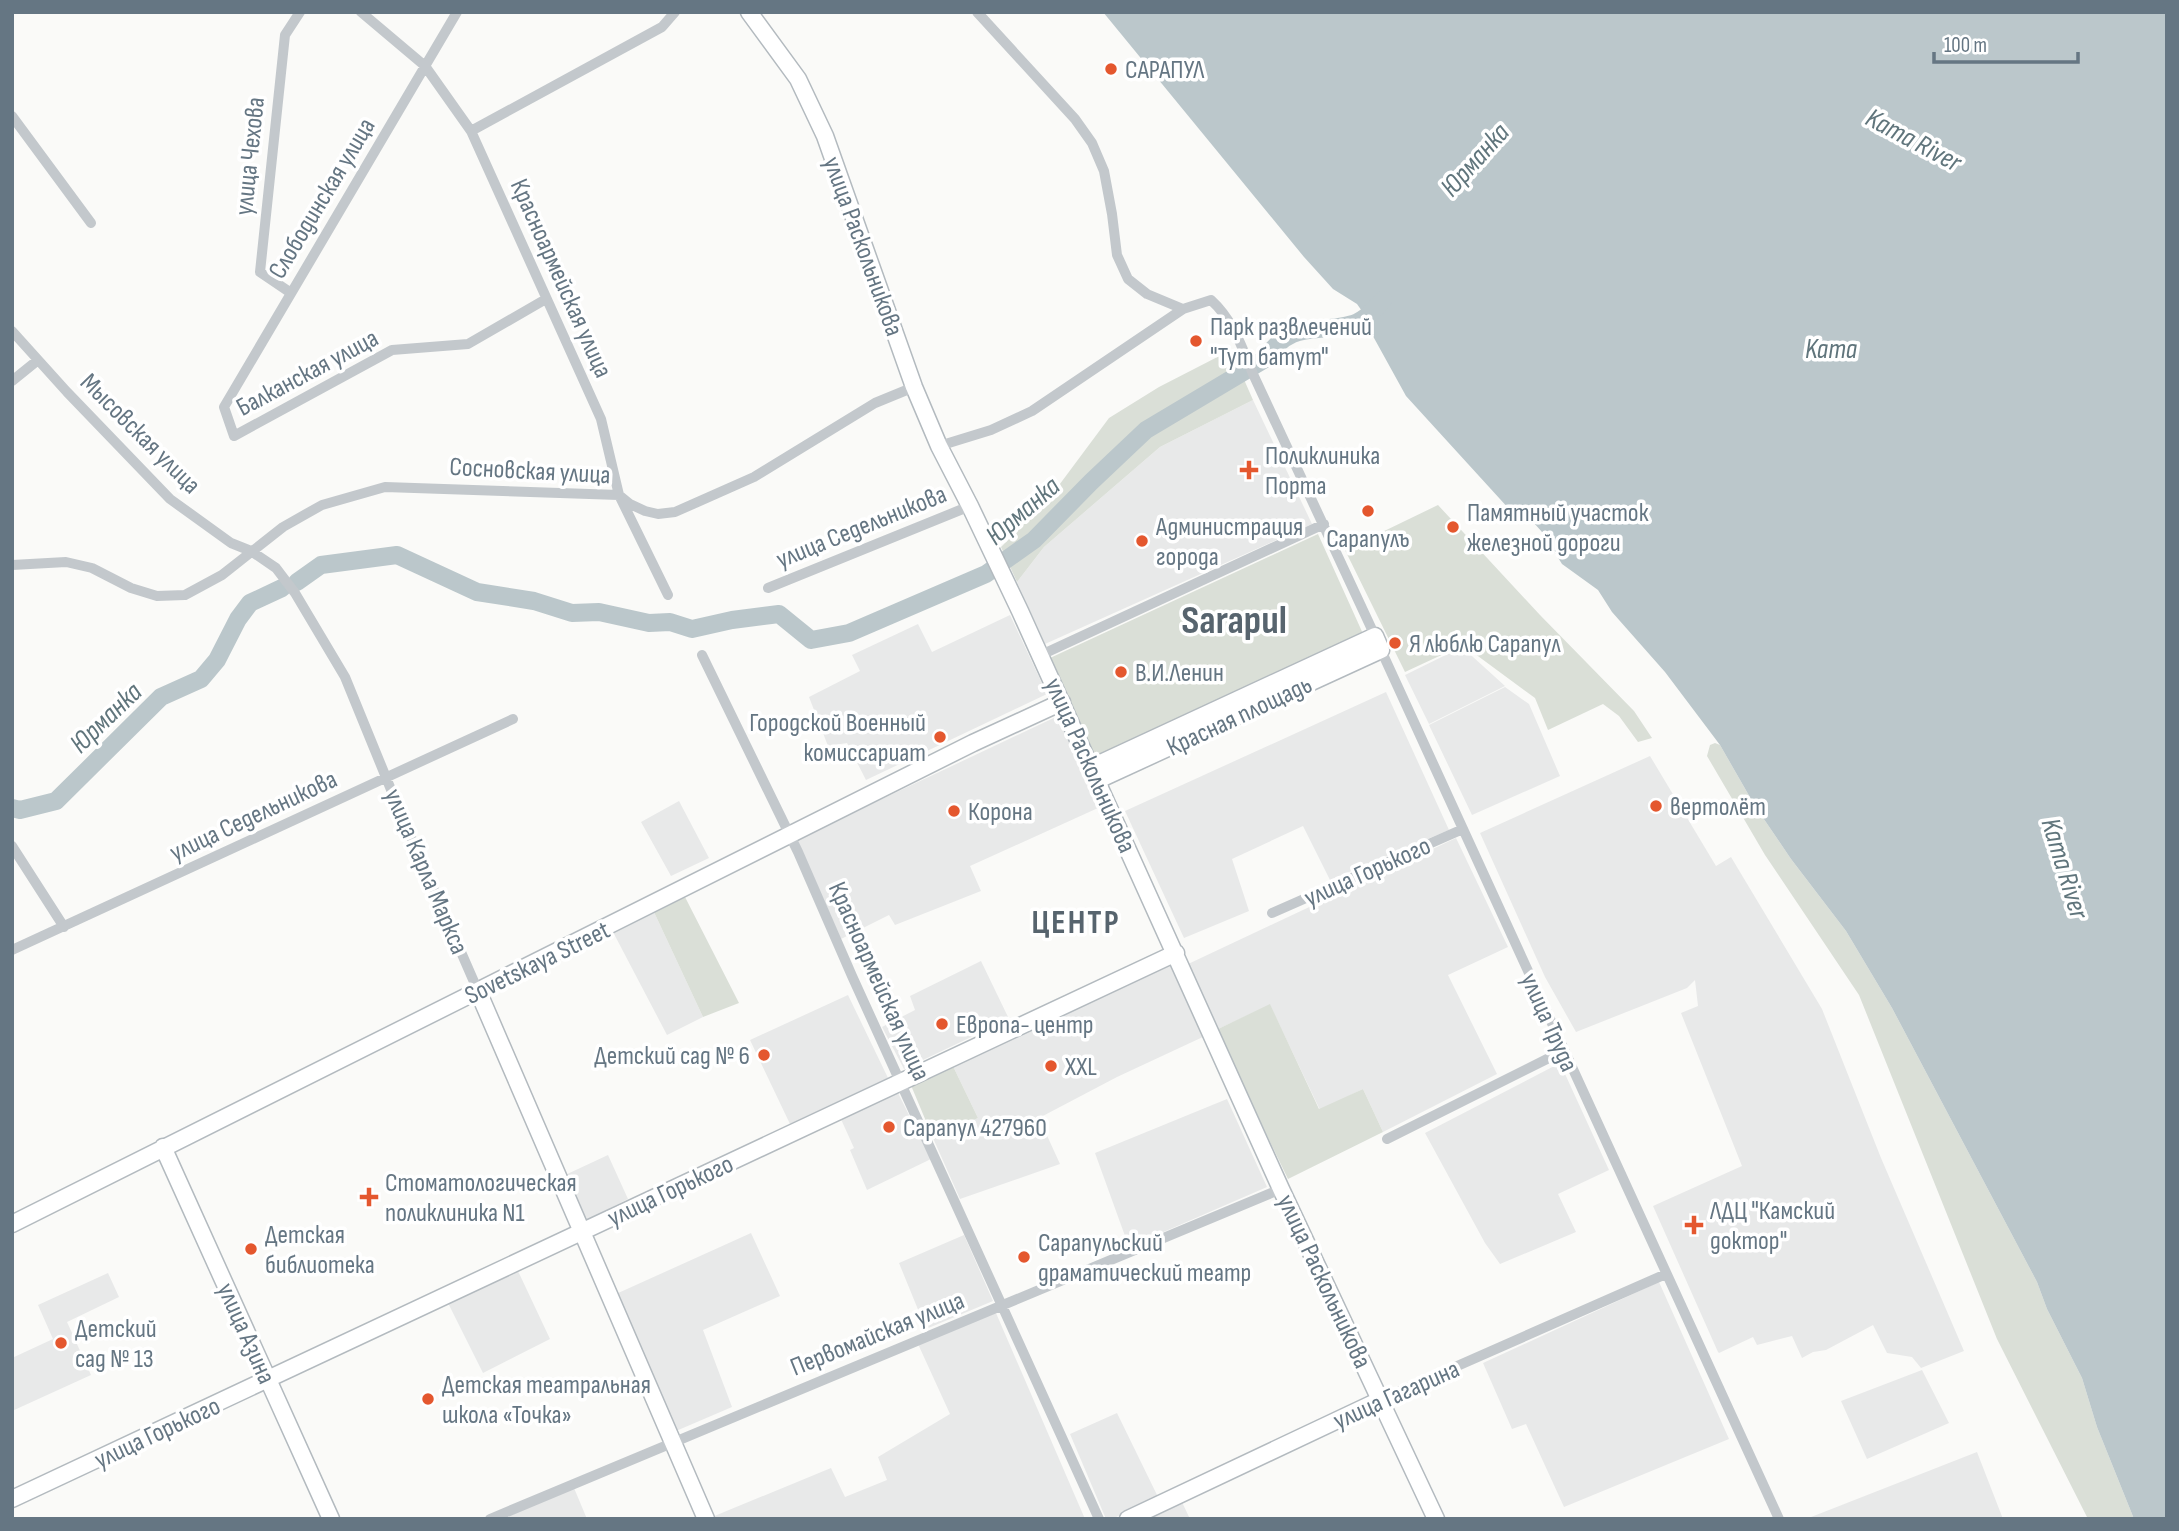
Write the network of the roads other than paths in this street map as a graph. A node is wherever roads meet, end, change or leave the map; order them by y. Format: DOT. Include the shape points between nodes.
graph roads {
  1 [pos="300,12"];
  2 [pos="361,12"];
  3 [pos="457,12"];
  4 [pos="675,12"];
  5 [pos="750,12"];
  6 [pos="977,12"];
  7 [pos="425,66"];
  8 [pos="12,116"];
  9 [pos="471,131"];
  10 [pos="91,223"];
  11 [pos="291,293"];
  12 [pos="546,299"];
  13 [pos="1183,309"];
  14 [pos="12,331"];
  15 [pos="38,360"];
  16 [pos="12,382"];
  17 [pos="914,387"];
  18 [pos="224,407"];
  19 [pos="939,446"];
  20 [pos="619,495"];
  21 [pos="973,511"];
  22 [pos="1324,524"];
  23 [pos="251,551"];
  24 [pos="12,565"];
  25 [pos="768,588"];
  26 [pos="668,595"];
  27 [pos="1378,643"];
  28 [pos="702,655"];
  29 [pos="1041,655"];
  30 [pos="1062,702"];
  31 [pos="513,719"];
  32 [pos="1095,774"];
  33 [pos="387,779"];
  34 [pos="1463,829"];
  35 [pos="790,835"];
  36 [pos="12,846"];
  37 [pos="1272,913"];
  38 [pos="64,927"];
  39 [pos="12,950"];
  40 [pos="1176,953"];
  41 [pos="478,991"];
  42 [pos="1563,1051"];
  43 [pos="901,1082"];
  44 [pos="1387,1139"];
  45 [pos="163,1147"];
  46 [pos="1281,1189"];
  47 [pos="12,1224"];
  48 [pos="582,1231"];
  49 [pos="1666,1274"];
  50 [pos="1002,1306"];
  51 [pos="269,1380"];
  52 [pos="1380,1400"];
  53 [pos="673,1441"];
  54 [pos="12,1499"];
  55 [pos="331,1519"];
  56 [pos="490,1519"];
  57 [pos="706,1519"];
  58 [pos="1099,1519"];
  59 [pos="1128,1519"];
  60 [pos="1436,1519"];
  61 [pos="1779,1519"];
  1 -- 11 [label="street, улица Чехова" via="285,35 260,272"];
  2 -- 7 [label="street, Красноармейская улица"];
  3 -- 7 [label="street, Слободинская улица"];
  4 -- 9 [label="street" via="662,27"];
  5 -- 17 [label="main road, улица Раскольникова" via="798,79 825,136"];
  6 -- 13 [label="street" via="1092,143 1104,171 1117,255 1128,279 1147,294"];
  7 -- 9 [label="street, Красноармейская улица"];
  7 -- 11 [label="street, Слободинская улица"];
  8 -- 10 [label="street"];
  9 -- 12 [label="street, Красноармейская улица"];
  11 -- 18 [label="street, Слободинская улица"];
  12 -- 18 [label="street, Балканская улица" via="468,344 392,349 234,436"];
  12 -- 20 [label="street, Красноармейская улица" via="601,419"];
  13 -- 19 [label="street" via="1032,411"];
  13 -- 22 [label="street, улица Труда" via="1212,300 1226,313"];
  14 -- 15 [label="street, Мысовская улица"];
  15 -- 16 [label="street"];
  15 -- 23 [label="street, Мысовская улица" via="170,499 231,543"];
  17 -- 19 [label="main road, улица Раскольникова"];
  17 -- 20 [label="street, Сосновская улица" via="875,403 754,477 675,512 645,511"];
  19 -- 21 [label="main road, улица Раскольникова"];
  20 -- 23 [label="street, Сосновская улица" via="385,486 322,505"];
  20 -- 26 [label="street, Красноармейская улица"];
  21 -- 25 [label="street, улица Седельникова"];
  21 -- 29 [label="main road, улица Раскольникова"];
  22 -- 27 [label="street, улица Труда"];
  22 -- 29 [label="street"];
  23 -- 24 [label="street, Сосновская улица" via="222,575 185,595 157,596 66,562"];
  23 -- 33 [label="street, улица Карла Маркса" via="276,568 312,618 345,677"];
  27 -- 32 [label="main road, Красная площадь"];
  27 -- 34 [label="street, улица Труда"];
  28 -- 35 [label="street, Красноармейская улица"];
  29 -- 30 [label="main road, улица Раскольникова"];
  30 -- 32 [label="main road, улица Раскольникова"];
  30 -- 35 [label="main road, Sovetskaya Street"];
  31 -- 33 [label="street, улица Седельникова"];
  32 -- 40 [label="main road, улица Раскольникова"];
  33 -- 38 [label="street, улица Седельникова"];
  33 -- 41 [label="street, улица Карла Маркса"];
  34 -- 37 [label="street, улица Горького"];
  34 -- 42 [label="street, улица Труда"];
  35 -- 41 [label="main road, Sovetskaya Street"];
  35 -- 43 [label="street, Красноармейская улица"];
  36 -- 38 [label="street"];
  38 -- 39 [label="street, улица Седельникова"];
  40 -- 43 [label="main road, улица Горького"];
  40 -- 46 [label="main road, улица Раскольникова"];
  41 -- 45 [label="main road, Sovetskaya Street"];
  41 -- 48 [label="main road, улица Карла Маркса"];
  42 -- 44 [label="street"];
  42 -- 49 [label="street, улица Труда"];
  43 -- 48 [label="main road, улица Горького"];
  43 -- 50 [label="street, Красноармейская улица"];
  45 -- 47 [label="main road, Sovetskaya Street"];
  45 -- 51 [label="main road, улица Азина"];
  46 -- 50 [label="street, Первомайская улица"];
  46 -- 52 [label="main road, улица Раскольникова"];
  48 -- 51 [label="main road, улица Горького"];
  48 -- 53 [label="main road, улица Карла Маркса"];
  49 -- 52 [label="street, улица Гагарина"];
  49 -- 61 [label="street, улица Труда"];
  50 -- 53 [label="street, Первомайская улица"];
  50 -- 58 [label="street, Красноармейская улица"];
  51 -- 54 [label="main road, улица Горького"];
  51 -- 55 [label="main road, улица Азина"];
  52 -- 59 [label="main road, улица Гагарина"];
  52 -- 60 [label="main road, улица Раскольникова"];
  53 -- 56 [label="street, Первомайская улица"];
  53 -- 57 [label="main road, улица Карла Маркса"];
}
